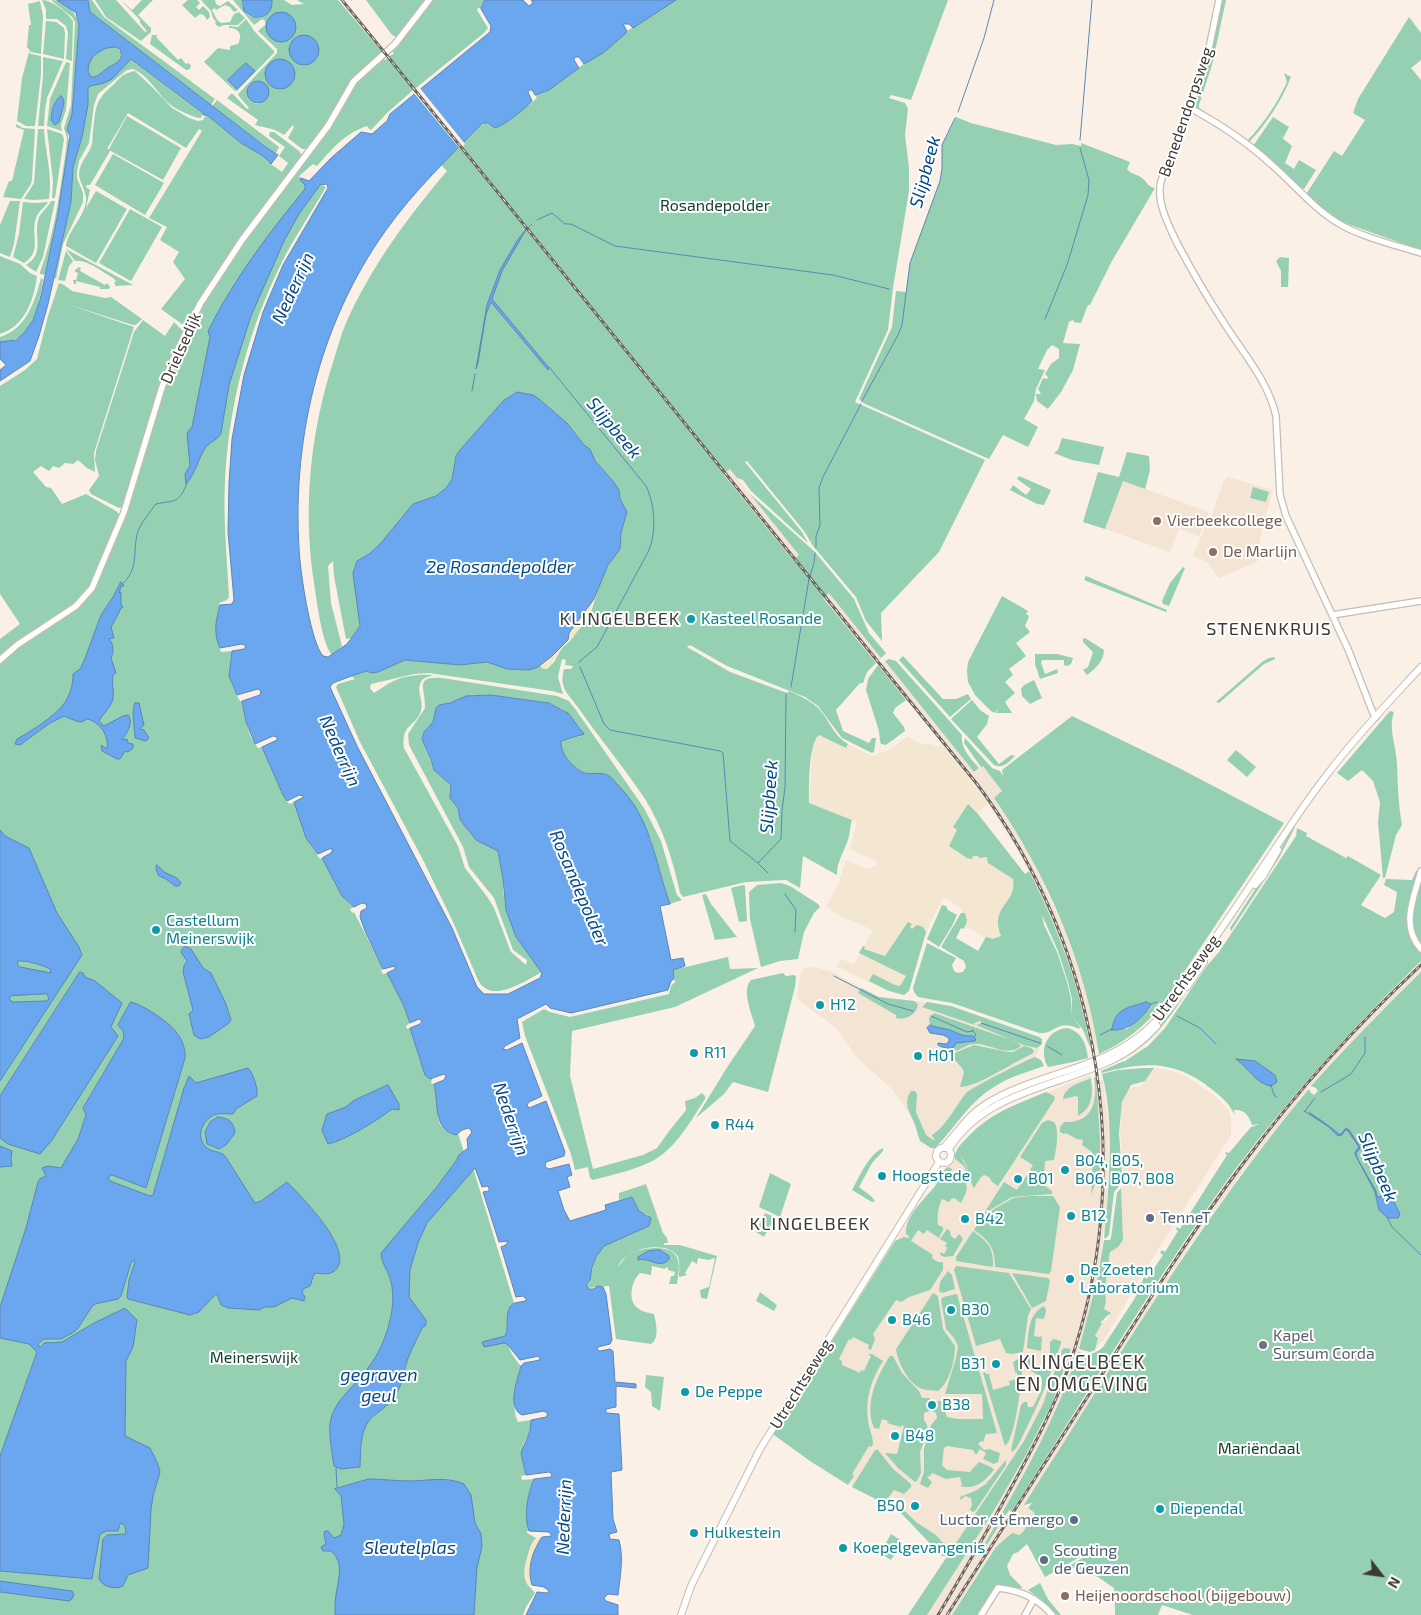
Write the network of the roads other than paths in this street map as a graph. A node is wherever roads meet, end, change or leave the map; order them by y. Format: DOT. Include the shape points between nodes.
graph roads {
  1 [pos="429,0"];
  2 [pos="1219,0"];
  3 [pos="1190,108"];
  4 [pos="1421,253"];
  5 [pos="1421,601"];
  6 [pos="1332,615"];
  7 [pos="0,660"];
  8 [pos="1421,667"];
  9 [pos="1376,717"];
  10 [pos="1421,871"];
  11 [pos="1421,949"];
  12 [pos="947,1148"];
  13 [pos="939,1162"];
  14 [pos="1034,1599"];
  15 [pos="681,1615"];
  16 [pos="982,1615"];
  17 [pos="1025,1615"];
  18 [pos="1052,1615"];
  1 -- 7 [label="street, Drielsedijk" via="395,44 354,81 328,126 242,240 200,304 162,388 124,512 92,588 76,606"];
  2 -- 3 [label="street, Benedendorpsweg" via="1207,58"];
  3 -- 4 [label="street" via="1243,140 1338,224"];
  3 -- 6 [label="street, Benedendorpsweg" via="1161,181 1160,194 1169,226 1200,285 1274,405 1280,495 1284,510"];
  5 -- 6 [label="street"];
  6 -- 9 [label="street"];
  8 -- 9 [label="main road, Utrechtseweg"];
  9 -- 12 [label="main road, Utrechtseweg" via="1328,773 1290,827 1263,876 1176,1003 1149,1034 1114,1059 1003,1101 965,1128"];
  10 -- 11 [label="street" via="1409,922 1414,940"];
  12 -- 13 [label="main road, Utrechtseweg" via="940,1148 936,1153"];
  12 -- 13 [label="main road, Utrechtseweg" via="950,1160"];
  13 -- 15 [label="main road, Utrechtseweg" via="756,1454 690,1586"];
  14 -- 16 [label="street" via="998,1588"];
  14 -- 17 [label="street"];
  14 -- 18 [label="street"];
}
